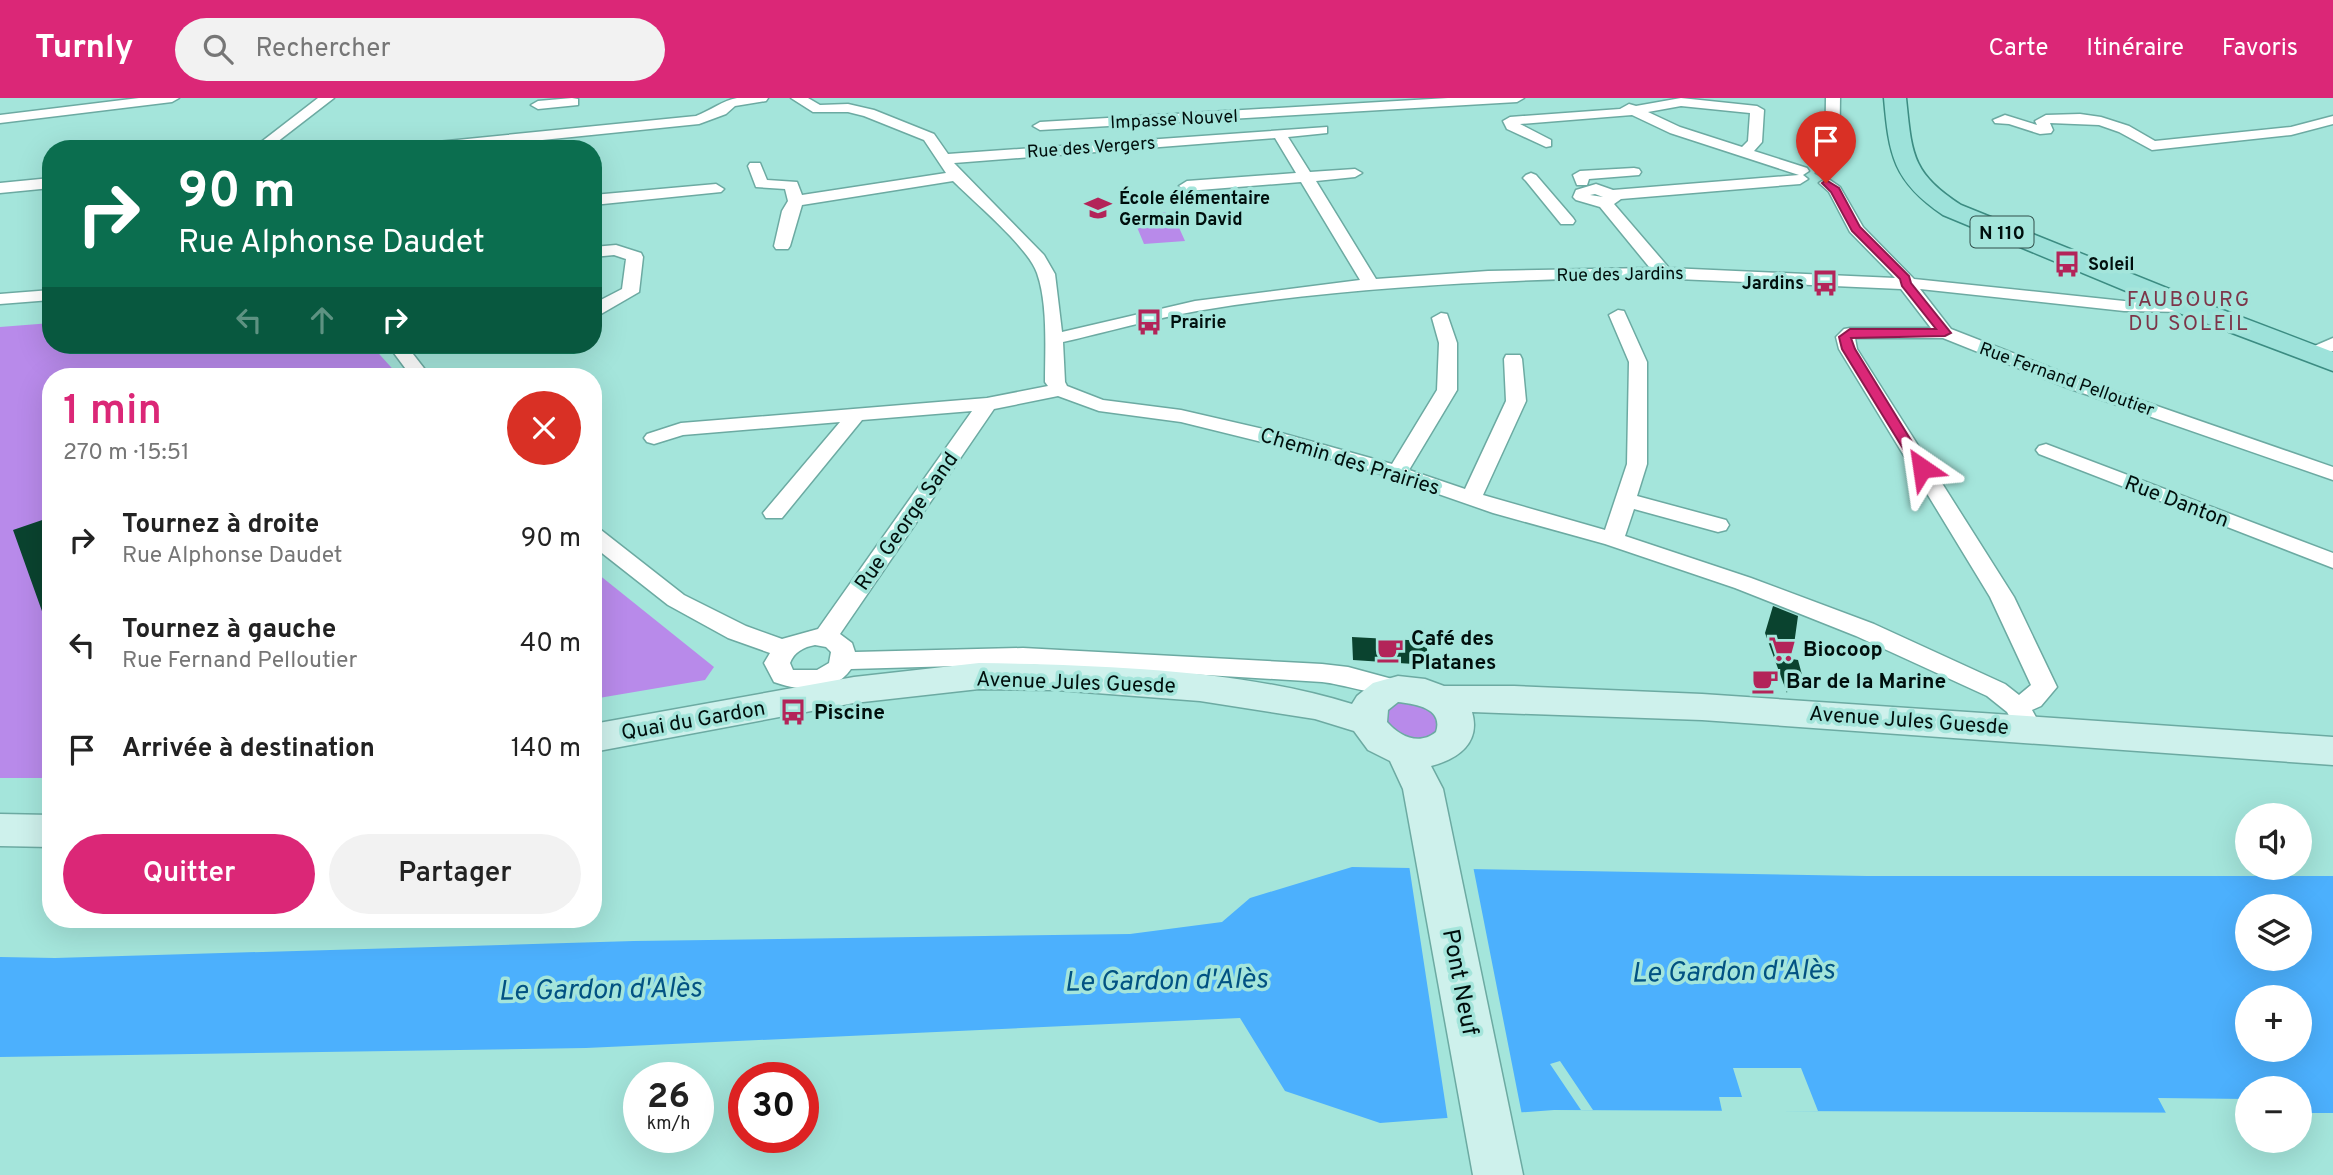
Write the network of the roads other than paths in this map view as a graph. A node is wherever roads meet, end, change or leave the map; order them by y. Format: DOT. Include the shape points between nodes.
graph roads {
  1 [pos="172,98"];
  2 [pos="327,98"];
  3 [pos="761,98"];
  4 [pos="798,98"];
  5 [pos="1517,98"];
  6 [pos="1610,98"];
  7 [pos="1833,98"];
  8 [pos="1895,98"];
  9 [pos="538,105"];
  10 [pos="1634,111"];
  11 [pos="572,114"];
  12 [pos="2000,120"];
  13 [pos="2333,120"];
  14 [pos="4,121"];
  15 [pos="1040,127"];
  16 [pos="1322,130"];
  17 [pos="1279,133"];
  18 [pos="271,140"];
  19 [pos="449,140"];
  20 [pos="1546,143"];
  21 [pos="1745,152"];
  22 [pos="944,159"];
  23 [pos="755,166"];
  24 [pos="1634,172"];
  25 [pos="1355,173"];
  26 [pos="1828,174"];
  27 [pos="1801,175"];
  28 [pos="956,176"];
  29 [pos="1304,176"];
  30 [pos="1531,178"];
  31 [pos="42,184"];
  32 [pos="1187,186"];
  33 [pos="0,188"];
  34 [pos="716,189"];
  35 [pos="1586,193"];
  36 [pos="602,199"];
  37 [pos="1549,199"];
  38 [pos="1609,199"];
  39 [pos="796,201"];
  40 [pos="1567,221"];
  41 [pos="782,246"];
  42 [pos="602,251"];
  43 [pos="1663,272"];
  44 [pos="1906,283"];
  45 [pos="1371,284"];
  46 [pos="42,296"];
  47 [pos="0,299"];
  48 [pos="602,306"];
  49 [pos="2189,307"];
  50 [pos="1618,315"];
  51 [pos="1441,318"];
  52 [pos="1945,333"];
  53 [pos="1054,339"];
  54 [pos="2326,353"];
  55 [pos="404,354"];
  56 [pos="1513,359"];
  57 [pos="415,368"];
  58 [pos="1060,390"];
  59 [pos="987,404"];
  60 [pos="857,414"];
  61 [pos="654,438"];
  62 [pos="2046,450"];
  63 [pos="1397,473"];
  64 [pos="2333,474"];
  65 [pos="1471,498"];
  66 [pos="1626,500"];
  67 [pos="774,513"];
  68 [pos="1718,525"];
  69 [pos="1613,539"];
  70 [pos="602,542"];
  71 [pos="2309,551"];
  72 [pos="2333,561"];
  73 [pos="2333,582"];
  74 [pos="825,638"];
  75 [pos="785,649"];
  76 [pos="843,662"];
  77 [pos="1376,700"];
  78 [pos="793,702"];
  79 [pos="1461,706"];
  80 [pos="2022,717"];
  81 [pos="602,736"];
  82 [pos="1419,751"];
  83 [pos="2333,751"];
  84 [pos="0,830"];
  85 [pos="42,831"];
  86 [pos="1499,1175"];
  1 -- 14 [label="street"];
  2 -- 18 [label="street"];
  3 -- 11 [label="street" via="731,103 699,120"];
  4 -- 22 [label="street" via="818,109 869,113 929,137"];
  5 -- 15 [label="street, Impasse Nouvel"];
  6 -- 10 [label="street"];
  7 -- 26 [label="street"];
  8 -- 49 [label="main road, N 110" via="1903,158 1910,176 1931,198 1975,221"];
  9 -- 11 [label="street"];
  10 -- 20 [label="street" via="1510,121"];
  10 -- 21 [label="street" via="1675,130"];
  10 -- 21 [label="street" via="1692,102 1756,110 1755,142"];
  11 -- 19 [label="street"];
  12 -- 13 [label="street" via="2018,121 2041,131 2046,130 2042,121 2046,119 2090,119 2124,129 2152,146 2291,131"];
  16 -- 17 [label="street, Rue des Vergers"];
  17 -- 22 [label="street, Rue des Vergers"];
  17 -- 29 [label="street"];
  21 -- 27 [label="street"];
  22 -- 28 [label="street"];
  23 -- 39 [label="street" via="761,184 792,185"];
  24 -- 35 [label="street" via="1580,175"];
  25 -- 29 [label="street"];
  26 -- 27 [label="street"];
  26 -- 44 [label="street" via="1856,229"];
  27 -- 38 [label="street"];
  28 -- 39 [label="street"];
  28 -- 53 [label="street" via="1036,255 1046,274"];
  29 -- 32 [label="street"];
  29 -- 45 [label="street"];
  30 -- 37 [label="street"];
  31 -- 33 [label="street"];
  34 -- 36 [label="street"];
  35 -- 37 [label="street"];
  35 -- 38 [label="street" via="1596,203"];
  37 -- 40 [label="street"];
  38 -- 43 [label="street"];
  39 -- 41 [label="street"];
  42 -- 48 [label="street" via="629,252 635,257 630,292"];
  43 -- 44 [label="street, Rue des Jardins"];
  43 -- 45 [label="street, Rue des Jardins"];
  44 -- 49 [label="street, Rue des Jardins" via="2124,306"];
  44 -- 52 [label="street"];
  45 -- 53 [label="street, Rue des Jardins" via="1195,306"];
  46 -- 47 [label="street"];
  49 -- 54 [label="main road, N 110"];
  50 -- 66 [label="street" via="1638,362 1637,464"];
  51 -- 63 [label="street" via="1448,343 1447,390"];
  52 -- 64 [label="street, Rue Fernand Pelloutier" via="2075,384"];
  52 -- 80 [label="street" via="1850,333 1845,337 2001,597 2039,676 2044,687"];
  53 -- 58 [label="street" via="1055,382"];
  55 -- 57 [label="street"];
  56 -- 65 [label="street" via="1516,401"];
  58 -- 59 [label="street"];
  58 -- 63 [label="street, Chemin des Prairies" via="1099,405 1181,416 1274,437"];
  59 -- 60 [label="street"];
  59 -- 74 [label="street, Rue George Sand"];
  60 -- 61 [label="street" via="681,429"];
  60 -- 67 [label="street"];
  62 -- 71 [label="street, Rue Danton"];
  63 -- 65 [label="street, Chemin des Prairies"];
  65 -- 69 [label="street, Chemin des Prairies"];
  66 -- 68 [label="street"];
  66 -- 69 [label="street"];
  69 -- 80 [label="street, Chemin des Prairies" via="1865,630 1996,691"];
  70 -- 75 [label="street" via="677,600 737,632"];
  71 -- 72 [label="street, Rue Danton"];
  71 -- 73 [label="street"];
  74 -- 75 [label="street" via="803,639"];
  74 -- 76 [label="street" via="843,649"];
  75 -- 76 [label="street" via="777,663 783,676 791,680 822,679"];
  76 -- 77 [label="street" via="1023,656 1322,673 1348,676"];
  77 -- 78 [label="main road, Avenue Jules Guesde" via="1317,706 1188,687 1005,677 920,681"];
  77 -- 79 [label="main road" via="1413,689"];
  77 -- 82 [label="main road" via="1381,740"];
  78 -- 81 [label="main road, Quai du Gardon"];
  79 -- 80 [label="main road, Avenue Jules Guesde" via="1528,699"];
  79 -- 82 [label="main road" via="1454,738 1445,746"];
  80 -- 83 [label="main road, Avenue Jules Guesde"];
  82 -- 86 [label="main road, Pont Neuf"];
  84 -- 85 [label="main road"];
}
